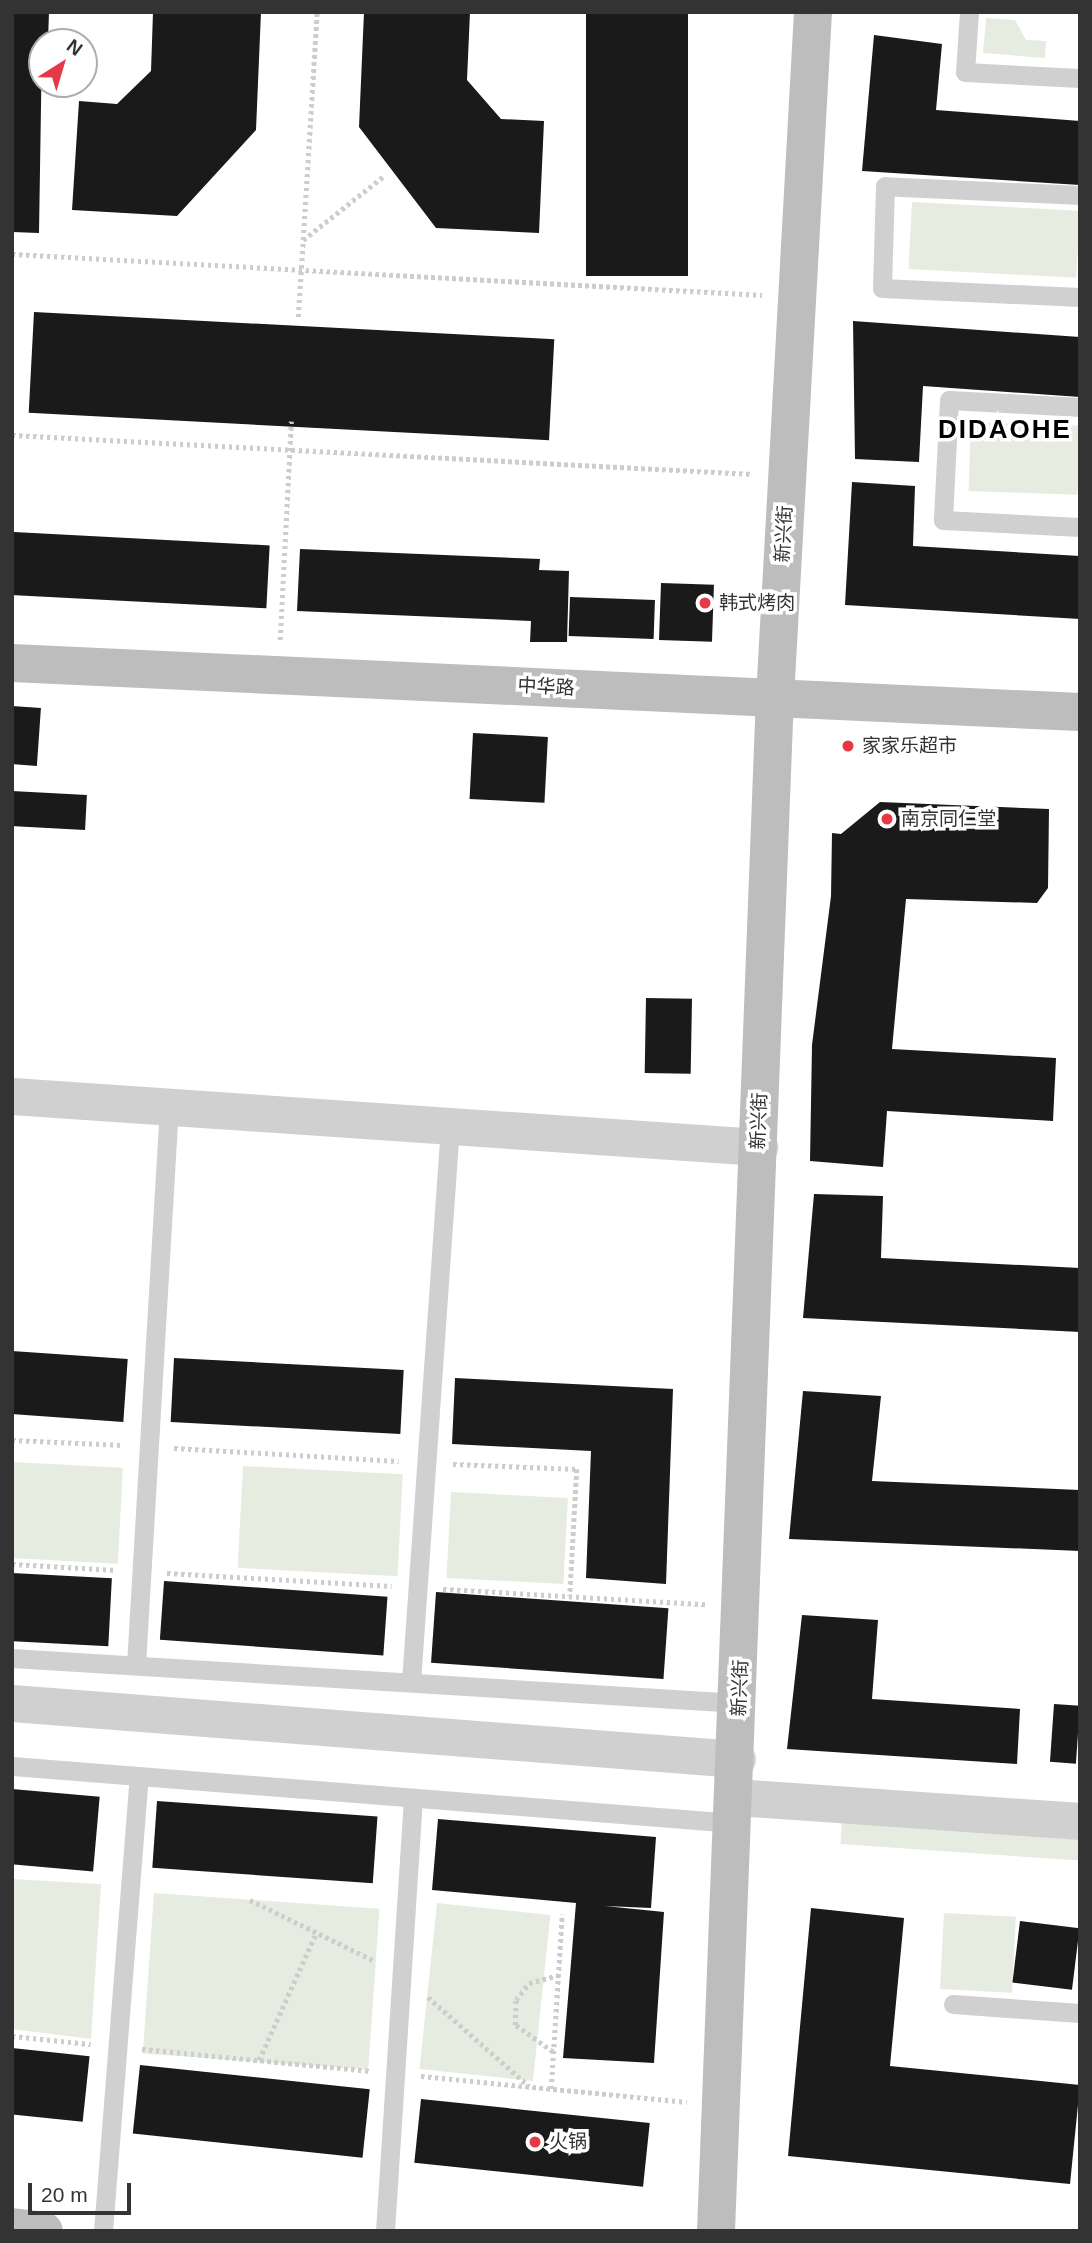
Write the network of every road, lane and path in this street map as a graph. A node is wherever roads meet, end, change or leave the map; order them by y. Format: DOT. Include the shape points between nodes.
graph roads {
  1 [pos="317,12"];
  2 [pos="813,12"];
  3 [pos="969,12"];
  4 [pos="1080,78"];
  5 [pos="385,175"];
  6 [pos="1080,195"];
  7 [pos="303,240"];
  8 [pos="12,254"];
  9 [pos="301,270"];
  10 [pos="798,297"];
  11 [pos="1080,297"];
  12 [pos="298,317"];
  13 [pos="1080,407"];
  14 [pos="291,421"];
  15 [pos="12,435"];
  16 [pos="289,449"];
  17 [pos="788,476"];
  18 [pos="1080,527"];
  19 [pos="12,663"];
  20 [pos="278,675"];
  21 [pos="775,698"];
  22 [pos="1080,712"];
  23 [pos="12,1096"];
  24 [pos="169,1107"];
  25 [pos="450,1126"];
  26 [pos="759,1147"];
  27 [pos="12,1440"];
  28 [pos="149,1446"];
  29 [pos="426,1462"];
  30 [pos="12,1564"];
  31 [pos="141,1572"];
  32 [pos="417,1587"];
  33 [pos="570,1596"];
  34 [pos="742,1606"];
  35 [pos="12,1658"];
  36 [pos="136,1665"];
  37 [pos="411,1682"];
  38 [pos="12,1703"];
  39 [pos="739,1703"];
  40 [pos="737,1759"];
  41 [pos="12,1766"];
  42 [pos="139,1776"];
  43 [pos="413,1797"];
  44 [pos="735,1810"];
  45 [pos="1080,1821"];
  46 [pos="562,1914"];
  47 [pos="316,1933"];
  48 [pos="558,1975"];
  49 [pos="953,2004"];
  50 [pos="1080,2012"];
  51 [pos="553,2052"];
  52 [pos="259,2060"];
  53 [pos="551,2089"];
  54 [pos="12,2227"];
  55 [pos="44,2231"];
  56 [pos="103,2231"];
  57 [pos="385,2231"];
  58 [pos="716,2231"];
  1 -- 7 [label="path"];
  2 -- 10 [label="street, 新兴街"];
  3 -- 4 [label="lane" via="965,72"];
  5 -- 7 [label="path"];
  6 -- 11 [label="lane" via="884,186 882,288"];
  7 -- 9 [label="path"];
  8 -- 9 [label="path"];
  9 -- 10 [label="path"];
  9 -- 12 [label="path"];
  10 -- 17 [label="street, 新兴街"];
  13 -- 18 [label="lane" via="948,400 943,520"];
  14 -- 16 [label="path"];
  15 -- 16 [label="path"];
  16 -- 17 [label="path"];
  16 -- 20 [label="path"];
  17 -- 21 [label="street, 新兴街"];
  19 -- 20 [label="street, 中华路"];
  20 -- 21 [label="street, 中华路"];
  21 -- 22 [label="street, 中华路"];
  21 -- 26 [label="street, 新兴街"];
  23 -- 24 [label="street"];
  24 -- 25 [label="street"];
  24 -- 28 [label="lane"];
  25 -- 26 [label="street"];
  25 -- 29 [label="lane"];
  26 -- 34 [label="street, 新兴街"];
  27 -- 28 [label="path"];
  28 -- 29 [label="path"];
  28 -- 31 [label="lane"];
  29 -- 32 [label="lane"];
  29 -- 33 [label="path" via="577,1469"];
  30 -- 31 [label="path"];
  31 -- 32 [label="path"];
  31 -- 36 [label="lane"];
  32 -- 33 [label="path"];
  32 -- 37 [label="lane"];
  33 -- 34 [label="path"];
  34 -- 39 [label="street, 新兴街"];
  35 -- 36 [label="lane"];
  36 -- 37 [label="lane"];
  37 -- 39 [label="lane"];
  38 -- 40 [label="street"];
  39 -- 40 [label="street, 新兴街"];
  40 -- 44 [label="street, 新兴街"];
  41 -- 42 [label="lane"];
  42 -- 43 [label="lane"];
  42 -- 56 [label="lane"];
  43 -- 44 [label="lane"];
  43 -- 57 [label="lane"];
  44 -- 45 [label="street"];
  44 -- 58 [label="street, 新兴街"];
  46 -- 48 [label="path"];
  47 -- 52 [label="path"];
  48 -- 51 [label="path"];
  48 -- 51 [label="path" via="529,1983 516,2000 515,2025"];
  49 -- 50 [label="lane"];
  51 -- 53 [label="path"];
  54 -- 55 [label="street"];
}
